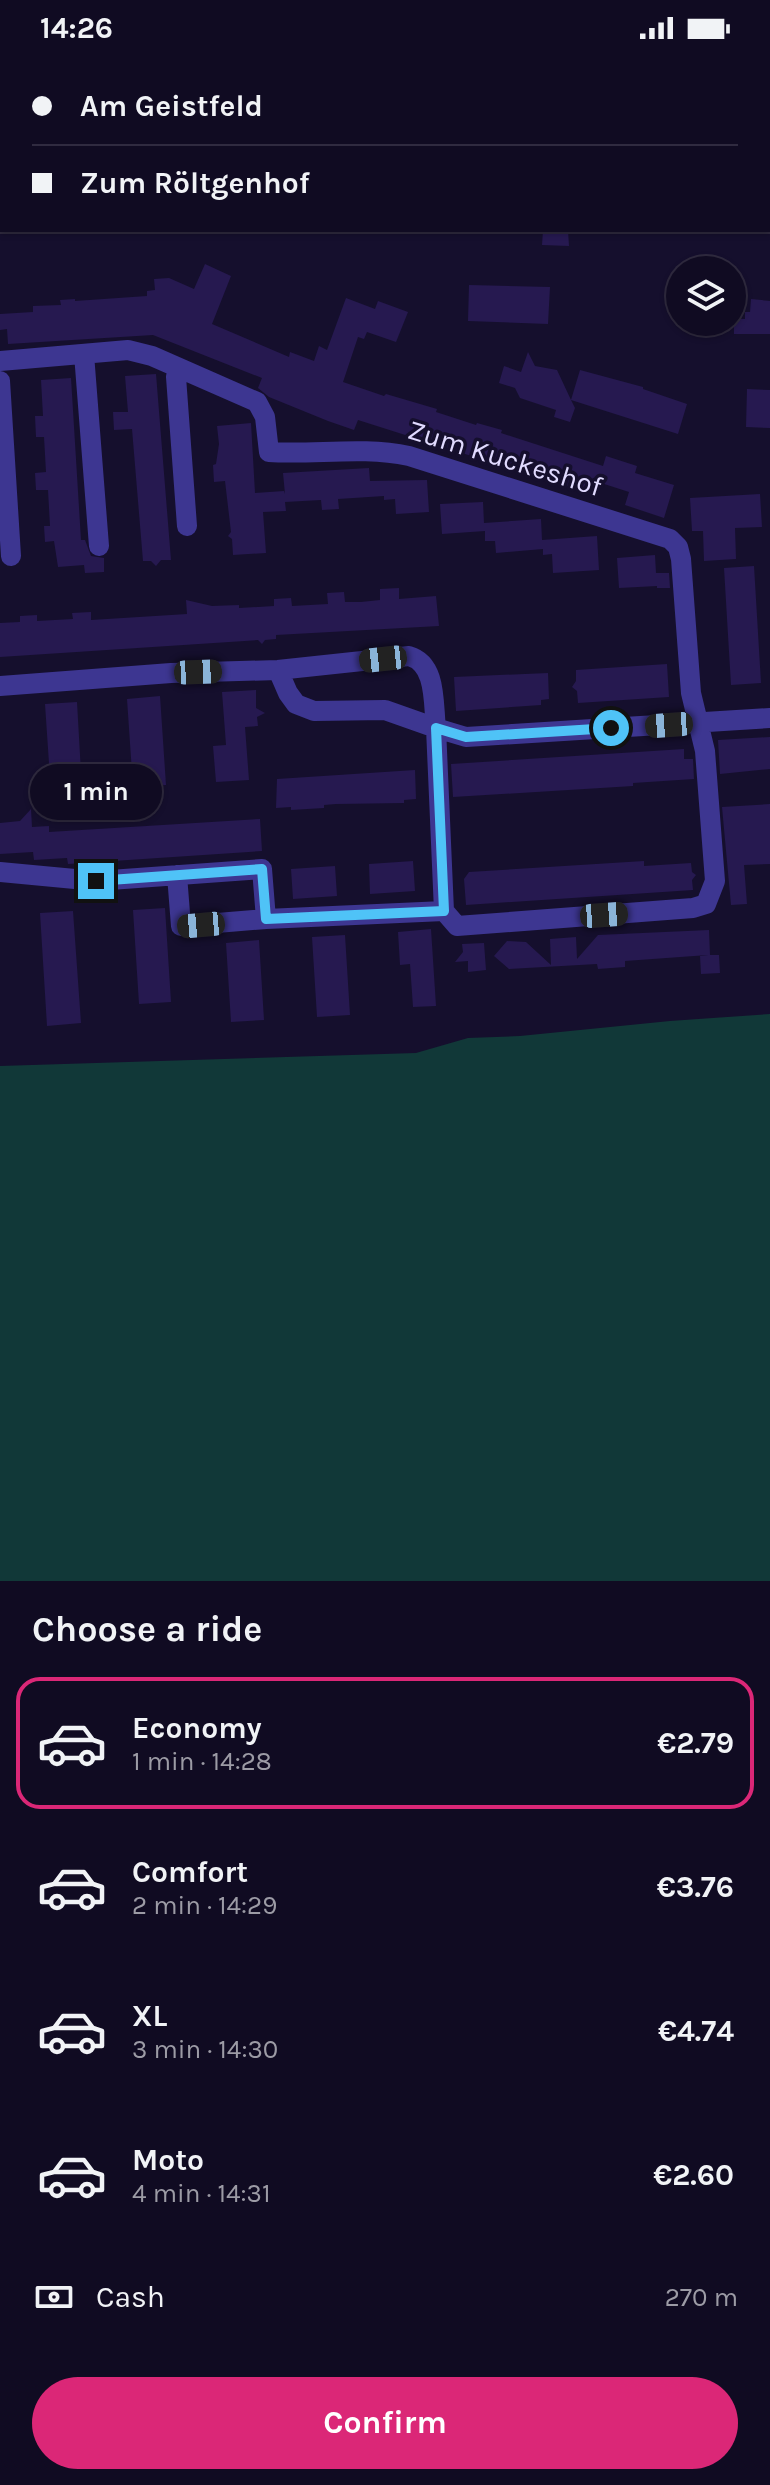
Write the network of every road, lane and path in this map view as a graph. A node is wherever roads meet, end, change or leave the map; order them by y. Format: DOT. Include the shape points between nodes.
graph roads {
  1 [pos="84,354"];
  2 [pos="0,361"];
  3 [pos="178,368"];
  4 [pos="0,381"];
  5 [pos="187,526"];
  6 [pos="99,546"];
  7 [pos="11,556"];
  8 [pos="278,670"];
  9 [pos="0,686"];
  10 [pos="770,718"];
  11 [pos="698,723"];
  12 [pos="436,728"];
  13 [pos="0,872"];
  14 [pos="177,875"];
  15 [pos="444,911"];
  16 [pos="266,919"];
  1 -- 2 [label="street, Zum Kuckeshof"];
  1 -- 3 [label="street, Zum Kuckeshof" via="128,350"];
  1 -- 6 [label="street"];
  3 -- 5 [label="street"];
  3 -- 11 [label="street, Zum Kuckeshof" via="257,402 265,417 269,452 360,449 409,456 670,539 681,559"];
  4 -- 7 [label="street"];
  8 -- 9 [label="street"];
  8 -- 12 [label="street" via="296,704 314,711 385,710"];
  8 -- 12 [label="street" via="420,659 429,669"];
  10 -- 11 [label="street"];
  11 -- 12 [label="street" via="466,737"];
  11 -- 15 [label="street" via="715,881 706,904 457,926"];
  12 -- 15 [label="street"];
  13 -- 14 [label="street" via="96,881"];
  14 -- 16 [label="street" via="262,869"];
  14 -- 16 [label="street" via="181,926"];
  15 -- 16 [label="street"];
}
